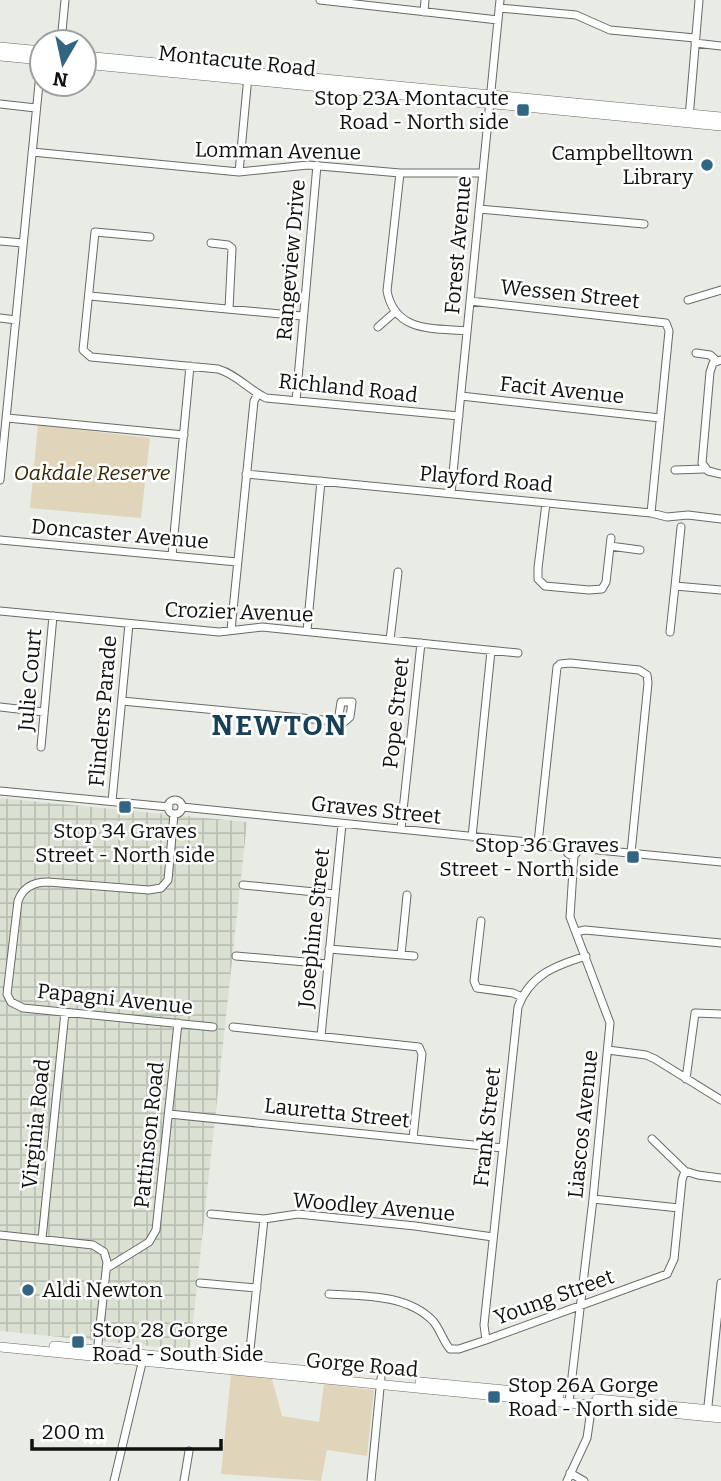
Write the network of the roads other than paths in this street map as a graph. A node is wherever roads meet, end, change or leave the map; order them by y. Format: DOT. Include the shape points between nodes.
graph roads {
  1 [pos="65,0"];
  2 [pos="320,0"];
  3 [pos="425,0"];
  4 [pos="699,0"];
  5 [pos="363,3"];
  6 [pos="500,4"];
  7 [pos="424,12"];
  8 [pos="498,20"];
  9 [pos="62,28"];
  10 [pos="695,41"];
  11 [pos="721,46"];
  12 [pos="0,47"];
  13 [pos="28,50"];
  14 [pos="0,56"];
  15 [pos="98,58"];
  16 [pos="28,59"];
  17 [pos="98,65"];
  18 [pos="248,76"];
  19 [pos="37,98"];
  20 [pos="490,99"];
  21 [pos="0,104"];
  22 [pos="36,108"];
  23 [pos="721,117"];
  24 [pos="689,118"];
  25 [pos="721,126"];
  26 [pos="32,152"];
  27 [pos="317,165"];
  28 [pos="239,173"];
  29 [pos="400,173"];
  30 [pos="482,173"];
  31 [pos="479,209"];
  32 [pos="644,224"];
  33 [pos="150,237"];
  34 [pos="0,241"];
  35 [pos="23,243"];
  36 [pos="211,243"];
  37 [pos="721,290"];
  38 [pos="90,296"];
  39 [pos="688,300"];
  40 [pos="470,301"];
  41 [pos="229,309"];
  42 [pos="395,312"];
  43 [pos="302,316"];
  44 [pos="0,318"];
  45 [pos="16,320"];
  46 [pos="378,327"];
  47 [pos="467,331"];
  48 [pos="696,353"];
  49 [pos="719,360"];
  50 [pos="190,366"];
  51 [pos="258,394"];
  52 [pos="461,396"];
  53 [pos="296,401"];
  54 [pos="459,416"];
  55 [pos="7,418"];
  56 [pos="660,418"];
  57 [pos="184,435"];
  58 [pos="704,469"];
  59 [pos="676,470"];
  60 [pos="246,474"];
  61 [pos="721,474"];
  62 [pos="0,481"];
  63 [pos="321,481"];
  64 [pos="451,494"];
  65 [pos="545,503"];
  66 [pos="651,513"];
  67 [pos="721,519"];
  68 [pos="681,527"];
  69 [pos="0,540"];
  70 [pos="640,550"];
  71 [pos="172,556"];
  72 [pos="237,562"];
  73 [pos="398,572"];
  74 [pos="675,586"];
  75 [pos="721,590"];
  76 [pos="0,611"];
  77 [pos="53,617"];
  78 [pos="129,624"];
  79 [pos="231,630"];
  80 [pos="307,631"];
  81 [pos="670,632"];
  82 [pos="390,640"];
  83 [pos="421,643"];
  84 [pos="491,651"];
  85 [pos="518,653"];
  86 [pos="122,701"];
  87 [pos="0,708"];
  88 [pos="44,712"];
  89 [pos="338,722"];
  90 [pos="41,747"];
  91 [pos="0,790"];
  92 [pos="113,801"];
  93 [pos="169,807"];
  94 [pos="182,807"];
  95 [pos="174,814"];
  96 [pos="342,824"];
  97 [pos="401,830"];
  98 [pos="472,837"];
  99 [pos="538,843"];
  100 [pos="576,852"];
  101 [pos="631,853"];
  102 [pos="721,862"];
  103 [pos="243,885"];
  104 [pos="335,894"];
  105 [pos="407,895"];
  106 [pos="481,920"];
  107 [pos="576,932"];
  108 [pos="721,943"];
  109 [pos="330,949"];
  110 [pos="401,955"];
  111 [pos="236,956"];
  112 [pos="414,956"];
  113 [pos="586,956"];
  114 [pos="328,964"];
  115 [pos="522,997"];
  116 [pos="65,1012"];
  117 [pos="721,1014"];
  118 [pos="178,1023"];
  119 [pos="213,1027"];
  120 [pos="233,1027"];
  121 [pos="321,1035"];
  122 [pos="608,1051"];
  123 [pos="686,1079"];
  124 [pos="721,1100"];
  125 [pos="169,1114"];
  126 [pos="414,1138"];
  127 [pos="652,1139"];
  128 [pos="502,1147"];
  129 [pos="685,1171"];
  130 [pos="721,1178"];
  131 [pos="593,1199"];
  132 [pos="679,1208"];
  133 [pos="211,1214"];
  134 [pos="264,1219"];
  135 [pos="0,1235"];
  136 [pos="493,1237"];
  137 [pos="42,1239"];
  138 [pos="107,1268"];
  139 [pos="200,1283"];
  140 [pos="721,1283"];
  141 [pos="257,1288"];
  142 [pos="329,1294"];
  143 [pos="579,1305"];
  144 [pos="0,1340"];
  145 [pos="486,1340"];
  146 [pos="0,1347"];
  147 [pos="97,1353"];
  148 [pos="143,1357"];
  149 [pos="248,1368"];
  150 [pos="381,1381"];
  151 [pos="570,1399"];
  152 [pos="593,1401"];
  153 [pos="721,1410"];
  154 [pos="707,1413"];
  155 [pos="721,1418"];
  156 [pos="189,1451"];
  157 [pos="568,1477"];
  158 [pos="114,1481"];
  159 [pos="184,1481"];
  160 [pos="371,1481"];
  161 [pos="584,1481"];
  1 -- 9 [label="street"];
  2 -- 5 [label="street"];
  3 -- 7 [label="street"];
  4 -- 10 [label="street"];
  5 -- 7 [label="street"];
  6 -- 8 [label="street, Forest Avenue"];
  6 -- 10 [label="street" via="576,15 610,30"];
  7 -- 8 [label="street"];
  8 -- 20 [label="street, Forest Avenue"];
  10 -- 11 [label="street"];
  10 -- 24 [label="street"];
  12 -- 13 [label="main road"];
  14 -- 16 [label="main road"];
  15 -- 18 [label="main road, Montacute Road"];
  17 -- 18 [label="main road, Montacute Road"];
  18 -- 20 [label="main road, Montacute Road"];
  18 -- 28 [label="street"];
  19 -- 22 [label="street"];
  20 -- 24 [label="main road, Montacute Road"];
  20 -- 30 [label="street, Forest Avenue"];
  21 -- 22 [label="street"];
  22 -- 26 [label="street"];
  23 -- 24 [label="main road, Montacute Road"];
  24 -- 25 [label="main road, Montacute Road"];
  26 -- 28 [label="street, Lomman Avenue"];
  26 -- 35 [label="street"];
  27 -- 28 [label="street, Lomman Avenue"];
  27 -- 29 [label="street, Lomman Avenue"];
  27 -- 43 [label="street, Rangeview Drive"];
  29 -- 30 [label="street, Lomman Avenue"];
  29 -- 42 [label="street" via="387,291"];
  30 -- 31 [label="street, Forest Avenue"];
  31 -- 32 [label="street"];
  31 -- 40 [label="street, Forest Avenue"];
  33 -- 38 [label="street, Richland Road" via="95,232"];
  34 -- 35 [label="street"];
  35 -- 45 [label="street"];
  36 -- 41 [label="street" via="232,247"];
  37 -- 39 [label="street"];
  38 -- 41 [label="street"];
  38 -- 50 [label="street, Richland Road" via="83,350 91,357"];
  40 -- 47 [label="street, Forest Avenue"];
  40 -- 56 [label="street, Wessen Street" via="666,323"];
  41 -- 43 [label="street"];
  42 -- 46 [label="street"];
  42 -- 47 [label="street" via="414,325"];
  43 -- 53 [label="street, Rangeview Drive"];
  44 -- 45 [label="street"];
  45 -- 55 [label="street"];
  47 -- 52 [label="street, Forest Avenue"];
  48 -- 49 [label="street"];
  49 -- 58 [label="street" via="710,372"];
  50 -- 51 [label="street, Richland Road" via="224,371"];
  50 -- 57 [label="street"];
  51 -- 53 [label="street, Richland Road"];
  51 -- 60 [label="street"];
  52 -- 54 [label="street, Forest Avenue"];
  52 -- 56 [label="street, Facit Avenue"];
  53 -- 54 [label="street, Richland Road"];
  54 -- 64 [label="street, Forest Avenue"];
  55 -- 57 [label="street"];
  55 -- 62 [label="street"];
  56 -- 66 [label="street"];
  57 -- 71 [label="street"];
  58 -- 59 [label="street"];
  58 -- 61 [label="street"];
  60 -- 63 [label="street, Playford Road"];
  60 -- 72 [label="street"];
  63 -- 64 [label="street, Playford Road"];
  63 -- 80 [label="street"];
  64 -- 65 [label="street, Playford Road"];
  65 -- 66 [label="street, Playford Road"];
  65 -- 70 [label="street" via="538,568 540,583 545,586 602,589 607,582 611,542"];
  66 -- 67 [label="street, Playford Road"];
  68 -- 74 [label="street"];
  69 -- 71 [label="street, Doncaster Avenue"];
  71 -- 72 [label="street, Doncaster Avenue"];
  72 -- 79 [label="street"];
  73 -- 82 [label="street"];
  74 -- 75 [label="street"];
  74 -- 81 [label="street"];
  76 -- 77 [label="street, Crozier Avenue"];
  77 -- 78 [label="street, Crozier Avenue"];
  77 -- 88 [label="street, Julie Court"];
  78 -- 79 [label="street, Crozier Avenue"];
  78 -- 86 [label="street, Flinders Parade"];
  79 -- 80 [label="street, Crozier Avenue" via="262,626"];
  80 -- 82 [label="street, Crozier Avenue"];
  82 -- 83 [label="street, Crozier Avenue"];
  83 -- 84 [label="street, Crozier Avenue"];
  83 -- 97 [label="street, Pope Street"];
  84 -- 85 [label="street, Crozier Avenue"];
  84 -- 98 [label="street"];
  86 -- 89 [label="street"];
  86 -- 92 [label="street, Flinders Parade"];
  87 -- 88 [label="street"];
  88 -- 90 [label="street, Julie Court"];
  91 -- 92 [label="street"];
  92 -- 93 [label="street"];
  93 -- 94 [label="street" via="175,800"];
  93 -- 95 [label="street"];
  94 -- 95 [label="street"];
  94 -- 96 [label="street, Graves Street"];
  95 -- 116 [label="street, Papagni Avenue" via="168,880 161,888 48,882 24,889 18,901 9,998 23,1008"];
  96 -- 97 [label="street, Graves Street"];
  96 -- 104 [label="street, Josephine Street"];
  97 -- 98 [label="street, Graves Street"];
  98 -- 99 [label="street, Graves Street"];
  99 -- 100 [label="street, Graves Street" via="566,850 571,845"];
  99 -- 101 [label="street" via="556,667 570,663 639,670 645,671 648,683"];
  100 -- 101 [label="street"];
  100 -- 107 [label="street, Liascos Avenue" via="570,912"];
  101 -- 102 [label="street"];
  103 -- 104 [label="street"];
  104 -- 109 [label="street, Josephine Street"];
  105 -- 110 [label="street"];
  106 -- 115 [label="street" via="477,988"];
  107 -- 108 [label="street" via="585,929"];
  107 -- 113 [label="street, Liascos Avenue"];
  109 -- 110 [label="street"];
  109 -- 114 [label="street, Josephine Street"];
  110 -- 112 [label="street"];
  111 -- 114 [label="street"];
  113 -- 115 [label="street" via="546,971"];
  113 -- 122 [label="street, Liascos Avenue" via="608,1015"];
  114 -- 121 [label="street, Josephine Street"];
  115 -- 128 [label="street, Frank Street"];
  116 -- 118 [label="street, Papagni Avenue"];
  116 -- 137 [label="street, Virginia Road"];
  117 -- 123 [label="street" via="695,1013"];
  118 -- 119 [label="street, Papagni Avenue"];
  118 -- 125 [label="street, Pattinson Road"];
  120 -- 121 [label="street"];
  121 -- 126 [label="street" via="419,1047"];
  122 -- 123 [label="street" via="647,1055"];
  122 -- 131 [label="street, Liascos Avenue"];
  123 -- 124 [label="street"];
  125 -- 126 [label="street, Lauretta Street"];
  125 -- 138 [label="street, Pattinson Road" via="156,1230 149,1242"];
  126 -- 128 [label="street, Lauretta Street"];
  127 -- 129 [label="street"];
  128 -- 136 [label="street, Frank Street"];
  129 -- 130 [label="street"];
  129 -- 132 [label="street"];
  131 -- 132 [label="street"];
  131 -- 143 [label="street, Liascos Avenue"];
  132 -- 143 [label="street, Young Street" via="671,1270"];
  133 -- 134 [label="street, Woodley Avenue"];
  134 -- 136 [label="street, Woodley Avenue" via="298,1214"];
  134 -- 141 [label="street"];
  135 -- 137 [label="street"];
  136 -- 145 [label="street, Frank Street"];
  137 -- 138 [label="street" via="100,1248"];
  138 -- 147 [label="street"];
  139 -- 141 [label="street"];
  140 -- 154 [label="street"];
  141 -- 149 [label="street"];
  142 -- 145 [label="street, Young Street" via="411,1306 435,1323 450,1349"];
  143 -- 145 [label="street, Young Street"];
  143 -- 151 [label="street, Liascos Avenue"];
  144 -- 147 [label="main road, Gorge Road"];
  146 -- 147 [label="main road, Gorge Road"];
  147 -- 148 [label="main road, Gorge Road"];
  148 -- 149 [label="main road, Gorge Road"];
  148 -- 158 [label="street"];
  149 -- 150 [label="main road, Gorge Road"];
  150 -- 151 [label="main road, Gorge Road"];
  150 -- 160 [label="street"];
  151 -- 152 [label="main road, Gorge Road"];
  152 -- 154 [label="main road, Gorge Road"];
  152 -- 157 [label="street" via="587,1438"];
  153 -- 154 [label="main road, Gorge Road"];
  154 -- 155 [label="main road, Gorge Road"];
  156 -- 159 [label="street"];
  157 -- 161 [label="street"];
}
